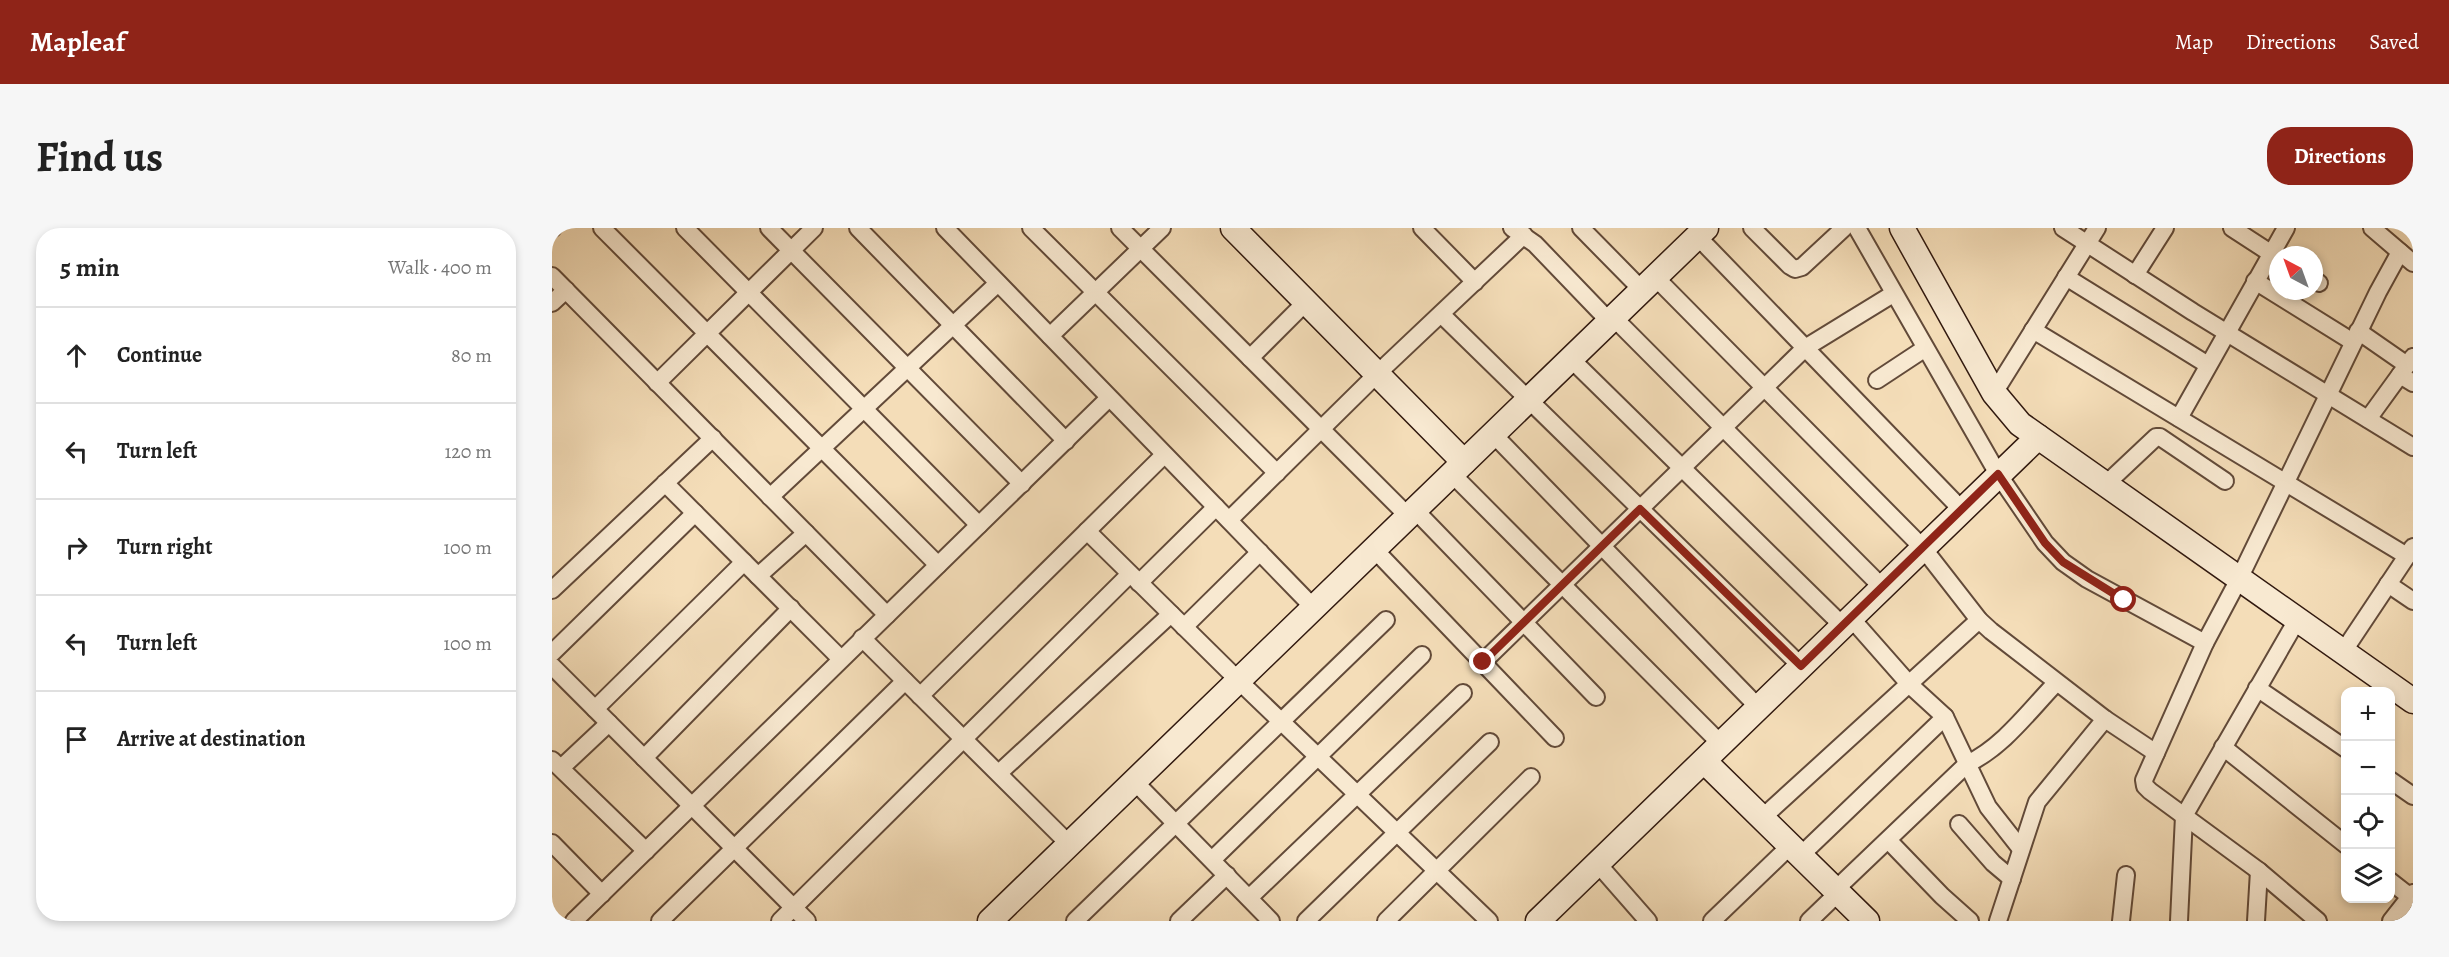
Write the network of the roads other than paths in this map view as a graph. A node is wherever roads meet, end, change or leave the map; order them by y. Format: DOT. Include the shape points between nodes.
graph roads {
  1 [pos="602,228"];
  2 [pos="685,228"];
  3 [pos="769,228"];
  4 [pos="814,228"];
  5 [pos="858,228"];
  6 [pos="945,228"];
  7 [pos="1031,228"];
  8 [pos="1120,228"];
  9 [pos="1162,228"];
  10 [pos="1233,228"];
  11 [pos="1422,228"];
  12 [pos="1581,228"];
  13 [pos="1752,228"];
  14 [pos="1844,228"];
  15 [pos="1857,228"];
  16 [pos="1902,228"];
  17 [pos="2063,228"];
  18 [pos="2097,228"];
  19 [pos="2165,228"];
  20 [pos="2232,228"];
  21 [pos="2286,228"];
  22 [pos="2372,228"];
  23 [pos="1518,232"];
  24 [pos="1702,232"];
  25 [pos="2086,243"];
  26 [pos="2279,246"];
  27 [pos="1140,249"];
  28 [pos="791,251"];
  29 [pos="2269,252"];
  30 [pos="2400,252"];
  31 [pos="2413,263"];
  32 [pos="2269,264"];
  33 [pos="2135,275"];
  34 [pos="552,276"];
  35 [pos="2066,277"];
  36 [pos="2255,281"];
  37 [pos="1475,282"];
  38 [pos="998,283"];
  39 [pos="1648,284"];
  40 [pos="566,290"];
  41 [pos="1095,292"];
  42 [pos="748,293"];
  43 [pos="1893,294"];
  44 [pos="552,303"];
  45 [pos="1306,303"];
  46 [pos="1442,314"];
  47 [pos="1611,319"];
  48 [pos="953,325"];
  49 [pos="2032,330"];
  50 [pos="2226,332"];
  51 [pos="707,334"];
  52 [pos="1050,336"];
  53 [pos="2356,337"];
  54 [pos="1805,348"];
  55 [pos="1924,349"];
  56 [pos="1250,358"];
  57 [pos="1571,359"];
  58 [pos="2208,365"];
  59 [pos="907,368"];
  60 [pos="2408,370"];
  61 [pos="1377,374"];
  62 [pos="1877,380"];
  63 [pos="657,383"];
  64 [pos="1764,388"];
  65 [pos="1994,393"];
  66 [pos="2328,393"];
  67 [pos="1109,398"];
  68 [pos="1528,400"];
  69 [pos="864,409"];
  70 [pos="2179,418"];
  71 [pos="2368,419"];
  72 [pos="1723,428"];
  73 [pos="1320,430"];
  74 [pos="1493,434"];
  75 [pos="2038,437"];
  76 [pos="712,438"];
  77 [pos="1066,441"];
  78 [pos="2413,447"];
  79 [pos="822,448"];
  80 [pos="1164,455"];
  81 [pos="1458,468"];
  82 [pos="1682,468"];
  83 [pos="1277,473"];
  84 [pos="1998,474"];
  85 [pos="2225,481"];
  86 [pos="2285,482"];
  87 [pos="665,483"];
  88 [pos="1022,484"];
  89 [pos="2105,485"];
  90 [pos="770,497"];
  91 [pos="1216,507"];
  92 [pos="1640,509"];
  93 [pos="1962,510"];
  94 [pos="695,513"];
  95 [pos="1411,513"];
  96 [pos="1229,520"];
  97 [pos="979,525"];
  98 [pos="1087,531"];
  99 [pos="806,533"];
  100 [pos="1602,547"];
  101 [pos="1923,548"];
  102 [pos="1374,549"];
  103 [pos="2410,551"];
  104 [pos="1260,552"];
  105 [pos="744,562"];
  106 [pos="938,565"];
  107 [pos="758,576"];
  108 [pos="1135,578"];
  109 [pos="2239,579"];
  110 [pos="2388,584"];
  111 [pos="1563,585"];
  112 [pos="1882,587"];
  113 [pos="552,590"];
  114 [pos="2413,601"];
  115 [pos="791,608"];
  116 [pos="1314,608"];
  117 [pos="1171,614"];
  118 [pos="887,615"];
  119 [pos="1386,620"];
  120 [pos="1979,620"];
  121 [pos="2297,620"];
  122 [pos="1847,622"];
  123 [pos="1525,623"];
  124 [pos="1184,627"];
  125 [pos="862,638"];
  126 [pos="2205,642"];
  127 [pos="2343,652"];
  128 [pos="552,653"];
  129 [pos="1422,655"];
  130 [pos="841,659"];
  131 [pos="1483,662"];
  132 [pos="552,666"];
  133 [pos="1801,666"];
  134 [pos="1238,680"];
  135 [pos="905,681"];
  136 [pos="2056,683"];
  137 [pos="1910,685"];
  138 [pos="2257,688"];
  139 [pos="1463,693"];
  140 [pos="920,696"];
  141 [pos="1596,696"];
  142 [pos="2413,701"];
  143 [pos="1759,708"];
  144 [pos="595,709"];
  145 [pos="1945,717"];
  146 [pos="2105,719"];
  147 [pos="1280,720"];
  148 [pos="609,723"];
  149 [pos="1555,738"];
  150 [pos="963,740"];
  151 [pos="1490,742"];
  152 [pos="1721,744"];
  153 [pos="2341,746"];
  154 [pos="2223,747"];
  155 [pos="2156,753"];
  156 [pos="1318,757"];
  157 [pos="644,758"];
  158 [pos="1704,761"];
  159 [pos="556,764"];
  160 [pos="1967,764"];
  161 [pos="999,773"];
  162 [pos="1532,777"];
  163 [pos="1134,781"];
  164 [pos="2395,783"];
  165 [pos="1358,795"];
  166 [pos="2413,796"];
  167 [pos="691,806"];
  168 [pos="2184,816"];
  169 [pos="1762,818"];
  170 [pos="1175,823"];
  171 [pos="1959,824"];
  172 [pos="1397,832"];
  173 [pos="1888,840"];
  174 [pos="2341,841"];
  175 [pos="552,843"];
  176 [pos="1069,844"];
  177 [pos="734,848"];
  178 [pos="2021,849"];
  179 [pos="646,850"];
  180 [pos="1795,851"];
  181 [pos="1212,860"];
  182 [pos="1598,864"];
  183 [pos="1437,871"];
  184 [pos="2259,871"];
  185 [pos="1227,875"];
  186 [pos="2126,875"];
  187 [pos="2012,879"];
  188 [pos="2395,884"];
  189 [pos="1837,891"];
  190 [pos="602,894"];
  191 [pos="2412,896"];
  192 [pos="1249,898"];
  193 [pos="794,908"];
  194 [pos="574,921"];
  195 [pos="660,921"];
  196 [pos="780,921"];
  197 [pos="807,921"];
  198 [pos="990,921"];
  199 [pos="1075,921"];
  200 [pos="1179,921"];
  201 [pos="1271,921"];
  202 [pos="1306,921"];
  203 [pos="1386,921"];
  204 [pos="1490,921"];
  205 [pos="1538,921"];
  206 [pos="1648,921"];
  207 [pos="1712,921"];
  208 [pos="1809,921"];
  209 [pos="1867,921"];
  210 [pos="1970,921"];
  211 [pos="1998,921"];
  212 [pos="2121,921"];
  213 [pos="2180,921"];
  214 [pos="2256,921"];
  215 [pos="2318,921"];
  216 [pos="2391,921"];
  1 -- 51 [label="street"];
  2 -- 42 [label="street"];
  3 -- 28 [label="street"];
  4 -- 28 [label="street"];
  5 -- 48 [label="street"];
  6 -- 38 [label="street"];
  7 -- 41 [label="street"];
  8 -- 27 [label="street"];
  9 -- 27 [label="street"];
  10 -- 45 [label="street"];
  11 -- 37 [label="street"];
  12 -- 39 [label="street"];
  13 -- 14 [label="street" via="1796,269"];
  15 -- 43 [label="street"];
  16 -- 65 [label="street"];
  17 -- 25 [label="street"];
  18 -- 25 [label="street"];
  19 -- 33 [label="street"];
  20 -- 29 [label="street"];
  21 -- 26 [label="street"];
  22 -- 30 [label="street"];
  23 -- 37 [label="street"];
  23 -- 47 [label="street"];
  24 -- 39 [label="street"];
  24 -- 54 [label="street"];
  25 -- 33 [label="street"];
  25 -- 35 [label="street"];
  27 -- 41 [label="street"];
  27 -- 56 [label="street"];
  28 -- 42 [label="street"];
  28 -- 59 [label="street"];
  30 -- 31 [label="street"];
  30 -- 53 [label="street"];
  32 -- 36 [label="street"];
  33 -- 50 [label="street"];
  34 -- 40 [label="street"];
  35 -- 49 [label="street"];
  35 -- 58 [label="street"];
  36 -- 50 [label="street"];
  36 -- 53 [label="street"];
  37 -- 46 [label="street"];
  38 -- 48 [label="street"];
  38 -- 52 [label="street"];
  39 -- 47 [label="street"];
  39 -- 64 [label="street"];
  40 -- 44 [label="street"];
  40 -- 63 [label="street"];
  41 -- 52 [label="street"];
  41 -- 83 [label="street"];
  42 -- 51 [label="street"];
  42 -- 69 [label="street"];
  43 -- 54 [label="street"];
  43 -- 55 [label="street"];
  45 -- 56 [label="street"];
  45 -- 61 [label="street"];
  46 -- 61 [label="street"];
  46 -- 68 [label="street"];
  47 -- 57 [label="street"];
  47 -- 72 [label="street"];
  48 -- 59 [label="street"];
  48 -- 77 [label="street"];
  49 -- 65 [label="street"];
  49 -- 70 [label="street"];
  50 -- 58 [label="street"];
  50 -- 66 [label="street"];
  51 -- 63 [label="street"];
  51 -- 79 [label="street"];
  52 -- 67 [label="street"];
  53 -- 60 [label="street"];
  53 -- 66 [label="street"];
  54 -- 64 [label="street"];
  54 -- 93 [label="street"];
  55 -- 62 [label="street"];
  55 -- 84 [label="street"];
  56 -- 73 [label="street"];
  57 -- 68 [label="street"];
  57 -- 82 [label="street"];
  58 -- 70 [label="street"];
  59 -- 69 [label="street"];
  59 -- 88 [label="street"];
  60 -- 71 [label="street"];
  61 -- 73 [label="street"];
  61 -- 81 [label="street"];
  63 -- 76 [label="street"];
  64 -- 72 [label="street"];
  64 -- 101 [label="street"];
  65 -- 75 [label="street" via="2020,424"];
  66 -- 71 [label="street"];
  66 -- 86 [label="street"];
  67 -- 77 [label="street"];
  67 -- 80 [label="street"];
  68 -- 74 [label="street"];
  68 -- 92 [label="street"];
  69 -- 79 [label="street"];
  69 -- 97 [label="street"];
  70 -- 86 [label="street"];
  71 -- 78 [label="street"];
  72 -- 82 [label="street"];
  72 -- 112 [label="street"];
  73 -- 83 [label="street"];
  73 -- 95 [label="street"];
  74 -- 81 [label="street"];
  74 -- 100 [label="street"];
  75 -- 84 [label="street"];
  75 -- 89 [label="street"];
  76 -- 87 [label="street"];
  76 -- 90 [label="street"];
  77 -- 88 [label="street"];
  79 -- 90 [label="street"];
  79 -- 106 [label="street"];
  80 -- 91 [label="street"];
  80 -- 98 [label="street"];
  81 -- 95 [label="street"];
  81 -- 111 [label="street"];
  82 -- 92 [label="street"];
  82 -- 122 [label="street"];
  83 -- 96 [label="street"];
  84 -- 93 [label="street"];
  84 -- 126 [label="street" via="2045,543 2063,562 2124,600"];
  85 -- 89 [label="street" via="2156,437"];
  86 -- 103 [label="street"];
  86 -- 109 [label="street"];
  87 -- 94 [label="street"];
  87 -- 113 [label="street"];
  88 -- 97 [label="street"];
  89 -- 109 [label="street"];
  90 -- 99 [label="street"];
  91 -- 96 [label="street"];
  91 -- 108 [label="street"];
  92 -- 100 [label="street"];
  92 -- 133 [label="street"];
  93 -- 101 [label="street"];
  94 -- 105 [label="street"];
  94 -- 128 [label="street"];
  95 -- 102 [label="street"];
  95 -- 123 [label="street"];
  96 -- 104 [label="street"];
  97 -- 106 [label="street"];
  98 -- 108 [label="street"];
  98 -- 140 [label="street"];
  99 -- 107 [label="street"];
  99 -- 118 [label="street"];
  100 -- 111 [label="street"];
  100 -- 143 [label="street"];
  101 -- 112 [label="street"];
  101 -- 120 [label="street"];
  102 -- 116 [label="street"];
  102 -- 131 [label="street"];
  103 -- 110 [label="street"];
  104 -- 116 [label="street"];
  104 -- 124 [label="street"];
  105 -- 107 [label="street"];
  105 -- 144 [label="street"];
  106 -- 118 [label="street"];
  107 -- 115 [label="street"];
  108 -- 117 [label="street"];
  108 -- 150 [label="street"];
  109 -- 121 [label="street"];
  109 -- 126 [label="street"];
  110 -- 114 [label="street"];
  110 -- 127 [label="street"];
  111 -- 123 [label="street"];
  111 -- 152 [label="street"];
  112 -- 122 [label="street"];
  115 -- 130 [label="street"];
  115 -- 157 [label="street"];
  116 -- 134 [label="street"];
  117 -- 124 [label="street"];
  117 -- 161 [label="street"];
  118 -- 125 [label="street"];
  119 -- 147 [label="street"];
  120 -- 136 [label="street"];
  120 -- 137 [label="street"];
  121 -- 127 [label="street"];
  121 -- 138 [label="street"];
  122 -- 133 [label="street"];
  122 -- 137 [label="street"];
  123 -- 131 [label="street"];
  123 -- 141 [label="street"];
  124 -- 134 [label="street"];
  125 -- 130 [label="street"];
  125 -- 135 [label="street"];
  126 -- 155 [label="street"];
  127 -- 142 [label="street"];
  129 -- 156 [label="street"];
  130 -- 167 [label="street"];
  131 -- 149 [label="street"];
  132 -- 144 [label="street"];
  133 -- 143 [label="street"];
  134 -- 147 [label="street"];
  134 -- 163 [label="street"];
  135 -- 140 [label="street"];
  135 -- 177 [label="street"];
  136 -- 146 [label="street"];
  136 -- 160 [label="street" via="1985,755"];
  137 -- 145 [label="street"];
  137 -- 169 [label="street"];
  138 -- 153 [label="street"];
  138 -- 154 [label="street"];
  139 -- 165 [label="street"];
  140 -- 150 [label="street"];
  143 -- 152 [label="street"];
  144 -- 148 [label="street"];
  145 -- 160 [label="street"];
  145 -- 180 [label="street"];
  146 -- 155 [label="street"];
  146 -- 178 [label="street" via="2042,794"];
  147 -- 156 [label="street"];
  147 -- 170 [label="street"];
  148 -- 157 [label="street"];
  148 -- 159 [label="street"];
  150 -- 161 [label="street"];
  150 -- 193 [label="street"];
  151 -- 172 [label="street"];
  152 -- 158 [label="street"];
  154 -- 168 [label="street"];
  154 -- 174 [label="street"];
  155 -- 168 [label="street" via="2145,786"];
  156 -- 165 [label="street"];
  156 -- 181 [label="street"];
  157 -- 167 [label="street"];
  158 -- 169 [label="street"];
  158 -- 182 [label="street"];
  159 -- 179 [label="street"];
  160 -- 173 [label="street"];
  160 -- 178 [label="street" via="1988,807"];
  161 -- 176 [label="street"];
  162 -- 183 [label="street"];
  163 -- 170 [label="street"];
  163 -- 176 [label="street"];
  164 -- 166 [label="street"];
  165 -- 172 [label="street"];
  165 -- 192 [label="street"];
  167 -- 177 [label="street"];
  167 -- 179 [label="street"];
  168 -- 184 [label="street"];
  168 -- 213 [label="street"];
  169 -- 180 [label="street"];
  170 -- 181 [label="street"];
  170 -- 199 [label="street"];
  171 -- 187 [label="street"];
  172 -- 183 [label="street"];
  172 -- 202 [label="street"];
  173 -- 189 [label="street"];
  173 -- 210 [label="street"];
  175 -- 190 [label="street"];
  176 -- 198 [label="street"];
  177 -- 193 [label="street"];
  177 -- 195 [label="street"];
  178 -- 187 [label="street"];
  179 -- 190 [label="street"];
  180 -- 189 [label="street"];
  180 -- 207 [label="street"];
  181 -- 185 [label="street"];
  182 -- 205 [label="street"];
  182 -- 206 [label="street"];
  183 -- 203 [label="street"];
  183 -- 204 [label="street"];
  184 -- 214 [label="street"];
  184 -- 215 [label="street"];
  185 -- 192 [label="street"];
  185 -- 200 [label="street"];
  186 -- 212 [label="street"];
  187 -- 211 [label="street"];
  188 -- 191 [label="street"];
  189 -- 208 [label="street"];
  189 -- 209 [label="street"];
  190 -- 194 [label="street"];
  191 -- 216 [label="street"];
  192 -- 201 [label="street"];
  193 -- 196 [label="street"];
  193 -- 197 [label="street"];
}
